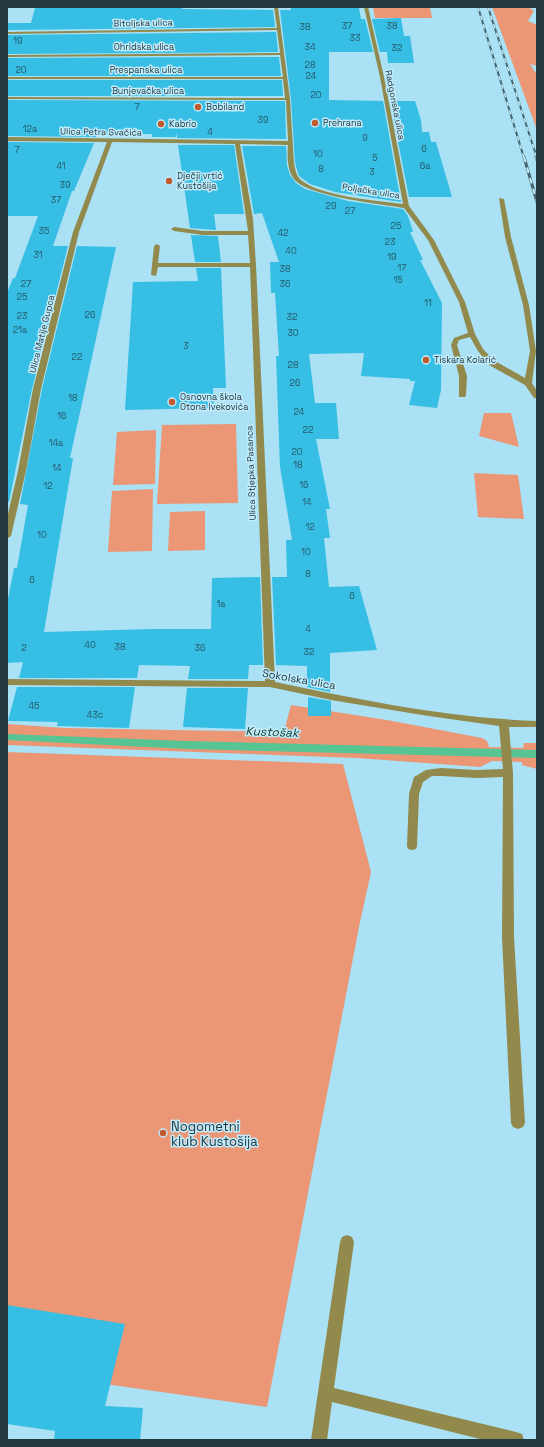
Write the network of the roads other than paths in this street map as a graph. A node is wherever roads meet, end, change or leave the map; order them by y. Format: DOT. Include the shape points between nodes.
graph roads {
  1 [pos="276,7"];
  2 [pos="366,7"];
  3 [pos="279,29"];
  4 [pos="7,33"];
  5 [pos="281,54"];
  6 [pos="7,56"];
  7 [pos="7,78"];
  8 [pos="285,78"];
  9 [pos="7,98"];
  10 [pos="288,99"];
  11 [pos="7,139"];
  12 [pos="110,140"];
  13 [pos="237,142"];
  14 [pos="291,143"];
  15 [pos="501,199"];
  16 [pos="406,206"];
  17 [pos="174,229"];
  18 [pos="250,233"];
  19 [pos="157,246"];
  20 [pos="156,265"];
  21 [pos="253,265"];
  22 [pos="154,275"];
  23 [pos="472,334"];
  24 [pos="528,384"];
  25 [pos="462,395"];
  26 [pos="537,396"];
  27 [pos="7,536"];
  28 [pos="7,682"];
  29 [pos="270,684"];
  30 [pos="504,723"];
  31 [pos="537,724"];
  32 [pos="508,769"];
  33 [pos="412,846"];
  34 [pos="518,1122"];
  35 [pos="347,1242"];
  36 [pos="325,1393"];
  37 [pos="319,1440"];
  38 [pos="516,1440"];
  1 -- 3 [label="street, Poljačka ulica"];
  2 -- 16 [label="street, Radgonska ulica"];
  3 -- 4 [label="street, Bitoljska ulica"];
  3 -- 5 [label="street, Poljačka ulica"];
  5 -- 6 [label="street, Ohridska ulica"];
  5 -- 8 [label="street, Poljačka ulica"];
  7 -- 8 [label="street, Prespanska ulica"];
  8 -- 10 [label="street, Poljačka ulica"];
  9 -- 10 [label="street, Bunjevačka ulica"];
  10 -- 14 [label="street, Poljačka ulica"];
  11 -- 12 [label="street, Ulica Petra Svačića"];
  12 -- 13 [label="street, Ulica Petra Svačića"];
  12 -- 27 [label="street, Ulica Matije Gupca" via="76,232 38,389"];
  13 -- 14 [label="street, Ulica Petra Svačića"];
  13 -- 18 [label="street, Ulica Stjepka Pasanca"];
  14 -- 16 [label="street, Poljačka ulica" via="293,174 303,184 339,195"];
  15 -- 24 [label="street" via="526,305 533,351"];
  16 -- 23 [label="street, Poljačka ulica" via="431,240 462,302"];
  17 -- 18 [label="street" via="203,233"];
  18 -- 21 [label="street, Ulica Stjepka Pasanca"];
  19 -- 20 [label="street"];
  20 -- 21 [label="street"];
  20 -- 22 [label="street"];
  21 -- 29 [label="street, Ulica Stjepka Pasanca"];
  23 -- 24 [label="street, Poljačka ulica" via="480,350 492,363"];
  23 -- 25 [label="street" via="456,339 454,344 463,376"];
  24 -- 26 [label="street, Poljačka ulica"];
  28 -- 29 [label="street, Sokolska ulica"];
  29 -- 30 [label="street, Sokolska ulica" via="339,699"];
  30 -- 31 [label="street, Sokolska ulica"];
  30 -- 32 [label="street"];
  32 -- 33 [label="street" via="430,773 418,780 414,794"];
  32 -- 34 [label="street" via="508,938"];
  35 -- 36 [label="street"];
  36 -- 37 [label="street"];
  36 -- 38 [label="street"];
}
